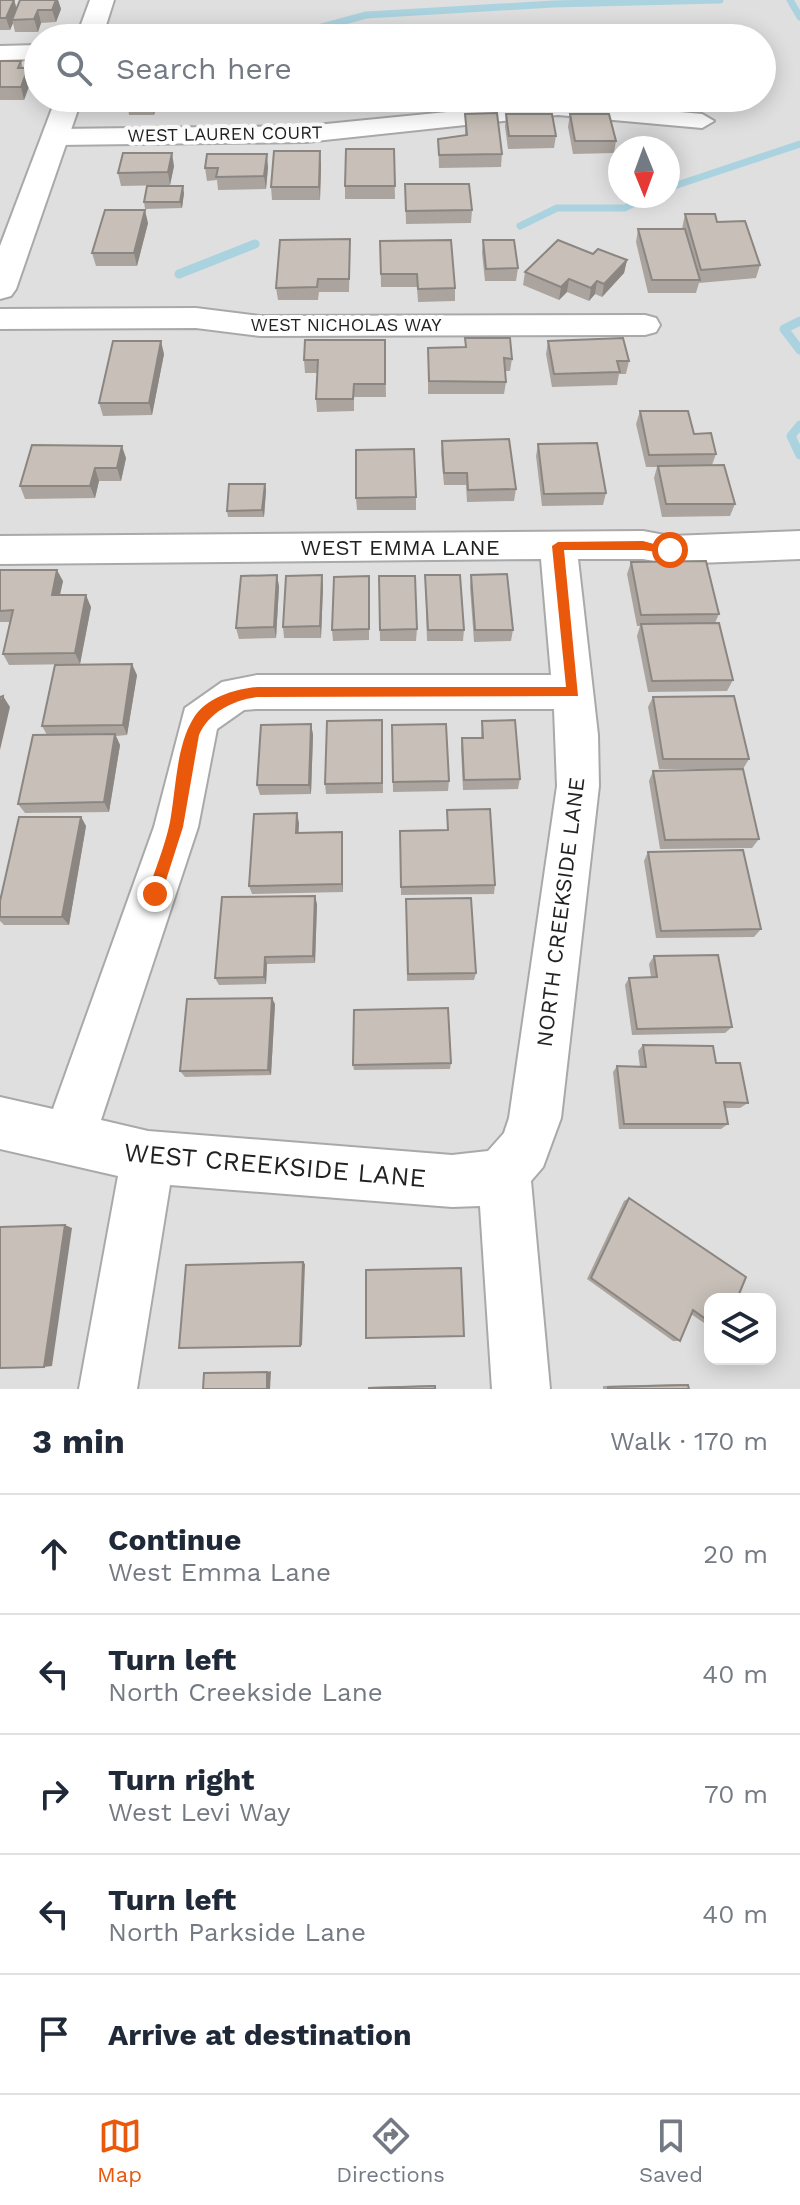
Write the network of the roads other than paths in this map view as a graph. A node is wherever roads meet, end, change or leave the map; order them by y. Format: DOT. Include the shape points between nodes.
graph roads {
  1 [pos="102,0"];
  2 [pos="94,24"];
  3 [pos="24,52"];
  4 [pos="0,53"];
  5 [pos="65,112"];
  6 [pos="516,112"];
  7 [pos="666,112"];
  8 [pos="702,121"];
  9 [pos="57,137"];
  10 [pos="0,289"];
  11 [pos="0,319"];
  12 [pos="645,325"];
  13 [pos="800,545"];
  14 [pos="558,546"];
  15 [pos="0,550"];
  16 [pos="573,692"];
  17 [pos="0,1123"];
  18 [pos="68,1141"];
  19 [pos="148,1157"];
  20 [pos="504,1172"];
  21 [pos="108,1389"];
  22 [pos="521,1389"];
  1 -- 2 [label="street"];
  3 -- 4 [label="street"];
  5 -- 9 [label="street"];
  6 -- 9 [label="street, WEST LAUREN COURT" via="268,136"];
  7 -- 8 [label="street, WEST LAUREN COURT"];
  9 -- 10 [label="street"];
  11 -- 12 [label="street, WEST NICHOLAS WAY" via="196,318 260,326"];
  13 -- 14 [label="street, WEST EMMA LANE" via="670,550 643,545"];
  14 -- 15 [label="street, WEST EMMA LANE"];
  14 -- 16 [label="street, NORTH CREEKSIDE LANE"];
  16 -- 18 [label="street" via="257,692 236,694 199,720 176,827"];
  16 -- 20 [label="street, NORTH CREEKSIDE LANE" via="578,786 535,1118 525,1149"];
  17 -- 18 [label="street, WEST CREEKSIDE LANE"];
  18 -- 19 [label="street, WEST CREEKSIDE LANE"];
  19 -- 20 [label="street, WEST CREEKSIDE LANE" via="452,1181"];
  19 -- 21 [label="street"];
  20 -- 22 [label="street"];
}
